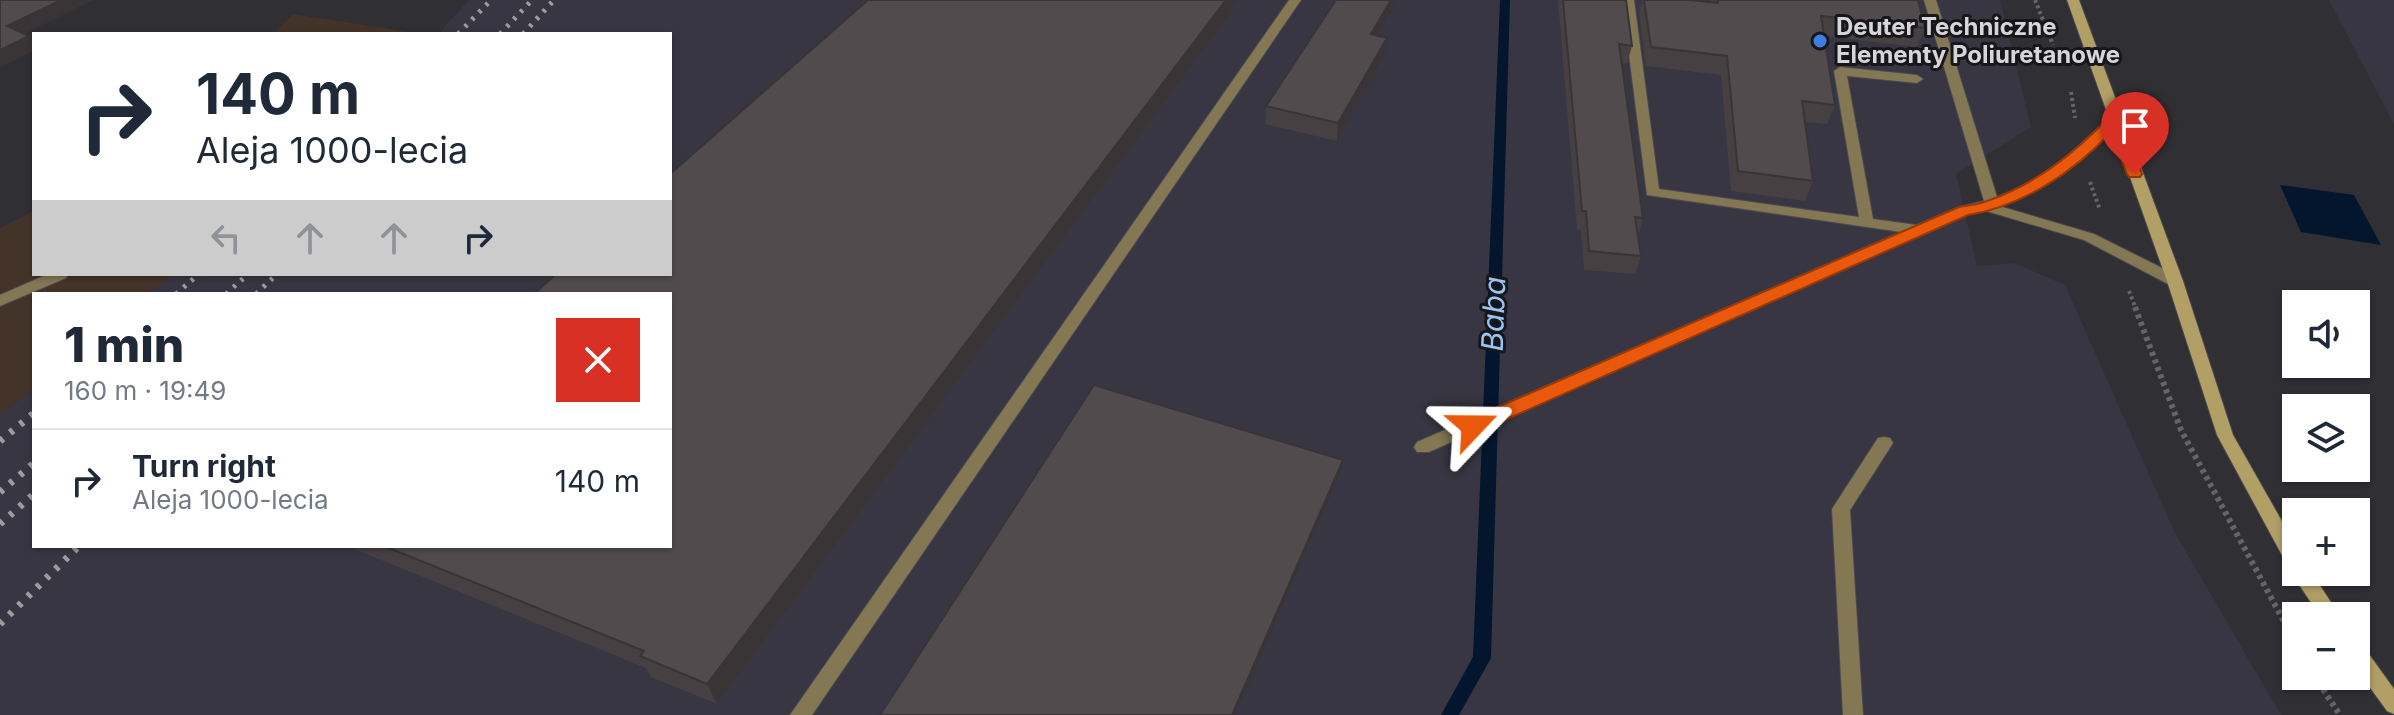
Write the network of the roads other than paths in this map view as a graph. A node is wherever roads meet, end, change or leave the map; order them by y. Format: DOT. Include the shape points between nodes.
graph roads {
  1 [pos="1295,0"];
  2 [pos="1628,0"];
  3 [pos="1930,0"];
  4 [pos="2073,0"];
  5 [pos="1917,79"];
  6 [pos="2114,120"];
  7 [pos="1990,206"];
  8 [pos="1867,223"];
  9 [pos="1920,230"];
  10 [pos="56,276"];
  11 [pos="2175,281"];
  12 [pos="0,301"];
  13 [pos="1884,443"];
  14 [pos="1423,447"];
  15 [pos="2282,538"];
  16 [pos="2370,672"];
  17 [pos="2394,705"];
  18 [pos="800,715"];
  19 [pos="1853,715"];
  1 -- 18 [label="lane"];
  2 -- 8 [label="lane" via="1652,192"];
  3 -- 7 [label="lane"];
  4 -- 6 [label="street"];
  5 -- 8 [label="lane" via="1840,71"];
  6 -- 7 [label="lane" via="2081,155 2048,178"];
  6 -- 11 [label="street"];
  7 -- 9 [label="lane" via="1964,210"];
  7 -- 11 [label="lane" via="2112,248"];
  8 -- 9 [label="lane"];
  9 -- 14 [label="lane"];
  10 -- 12 [label="lane"];
  11 -- 15 [label="street" via="2225,435"];
  13 -- 19 [label="lane" via="1841,509"];
  16 -- 17 [label="street"];
}
